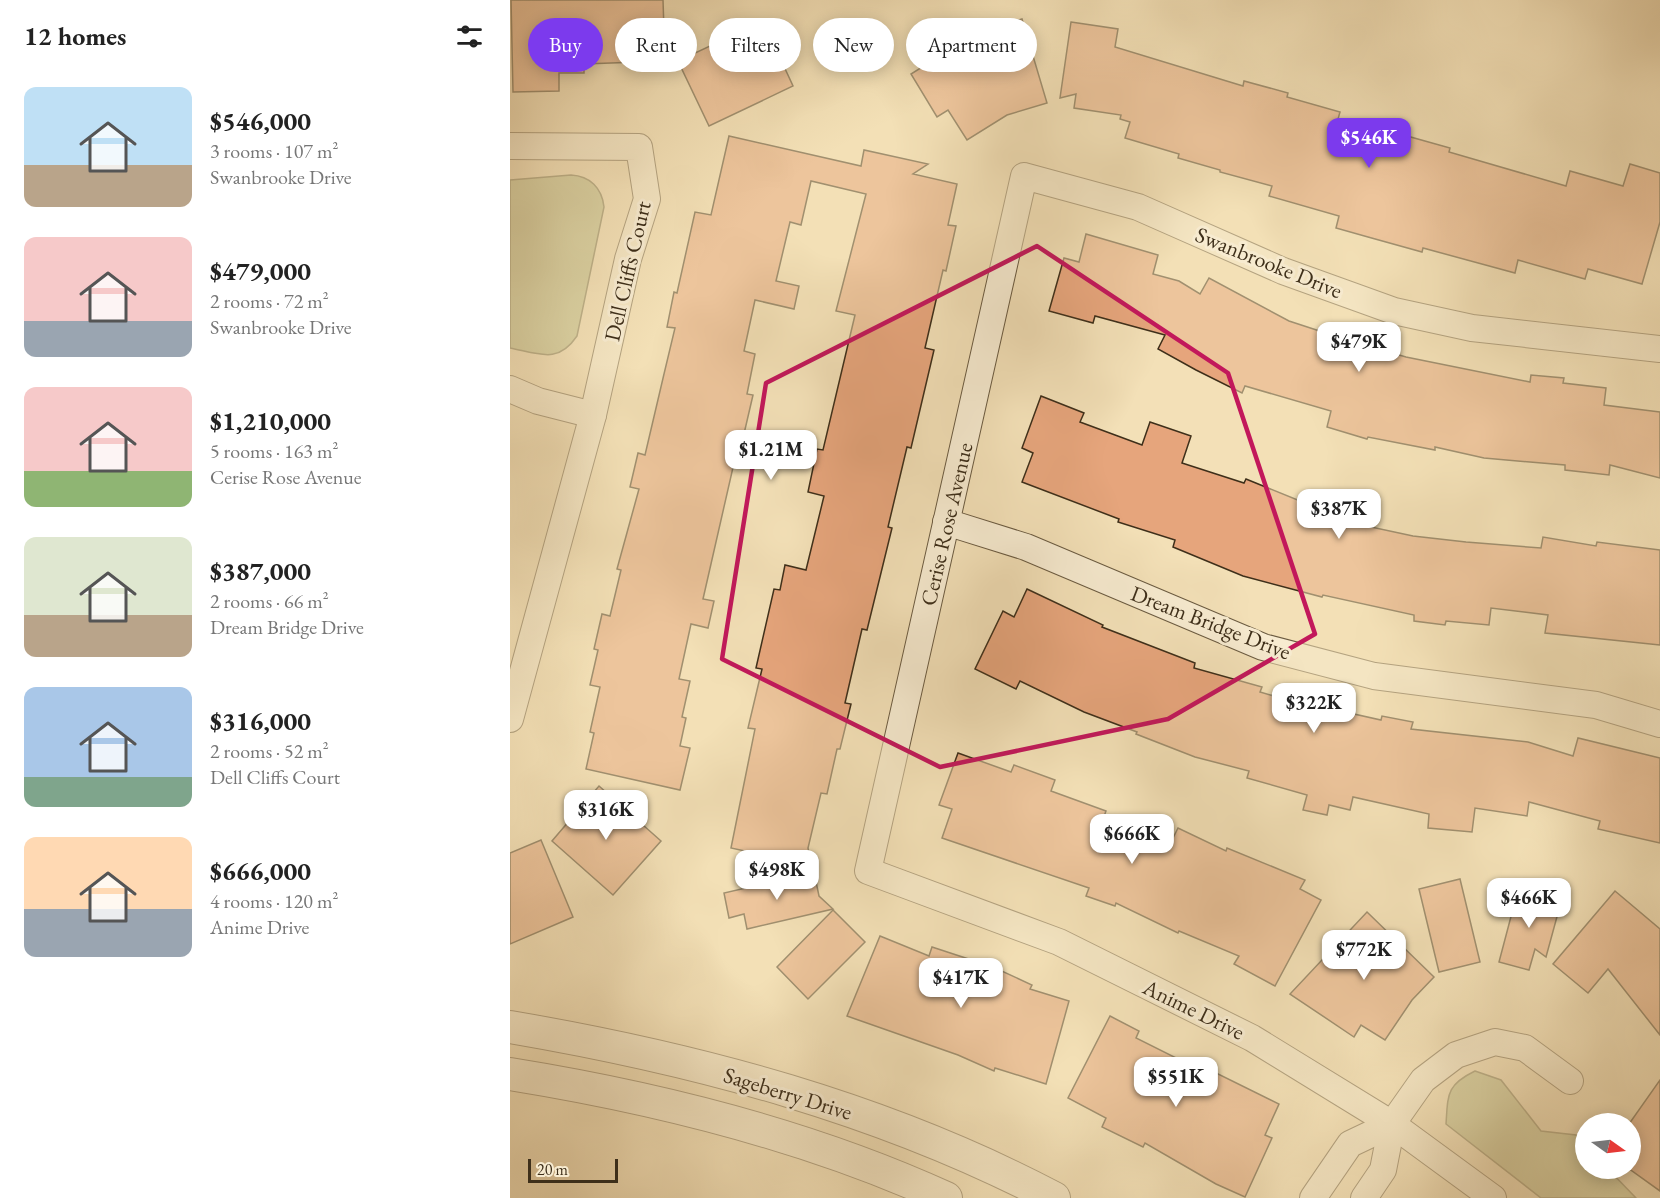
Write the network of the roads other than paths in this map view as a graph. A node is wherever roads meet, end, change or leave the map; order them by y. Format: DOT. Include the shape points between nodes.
graph roads {
  1 [pos="510,146"];
  2 [pos="1024,176"];
  3 [pos="1660,349"];
  4 [pos="510,389"];
  5 [pos="593,415"];
  6 [pos="946,522"];
  7 [pos="510,719"];
  8 [pos="1660,724"];
  9 [pos="868,871"];
  10 [pos="510,1027"];
  11 [pos="510,1074"];
  12 [pos="1570,1081"];
  13 [pos="1392,1124"];
  14 [pos="946,1198"];
  15 [pos="1054,1198"];
  16 [pos="1313,1198"];
  17 [pos="1364,1198"];
  18 [pos="1493,1198"];
  1 -- 5 [label="street, Dell Cliffs Court" via="639,147 647,200 628,259"];
  2 -- 3 [label="street, Swanbrooke Drive" via="1138,207 1282,270 1394,311 1472,328"];
  2 -- 6 [label="street, Cerise Rose Avenue"];
  4 -- 5 [label="street" via="538,401"];
  5 -- 7 [label="street, Dell Cliffs Court"];
  6 -- 8 [label="street, Dream Bridge Drive" via="1026,547 1263,647 1374,676 1596,705"];
  6 -- 9 [label="street, Cerise Rose Avenue"];
  9 -- 13 [label="street, Anime Drive" via="1059,942 1252,1038"];
  10 -- 15 [label="street, Sageberry Drive" via="653,1054 803,1095 925,1139"];
  11 -- 14 [label="street, Sageberry Drive" via="612,1092 715,1117 834,1154"];
  12 -- 13 [label="street" via="1525,1048 1495,1042 1456,1056 1423,1080"];
  13 -- 16 [label="street" via="1350,1144"];
  13 -- 17 [label="street" via="1383,1170"];
  13 -- 18 [label="street, Anime Drive"];
}
